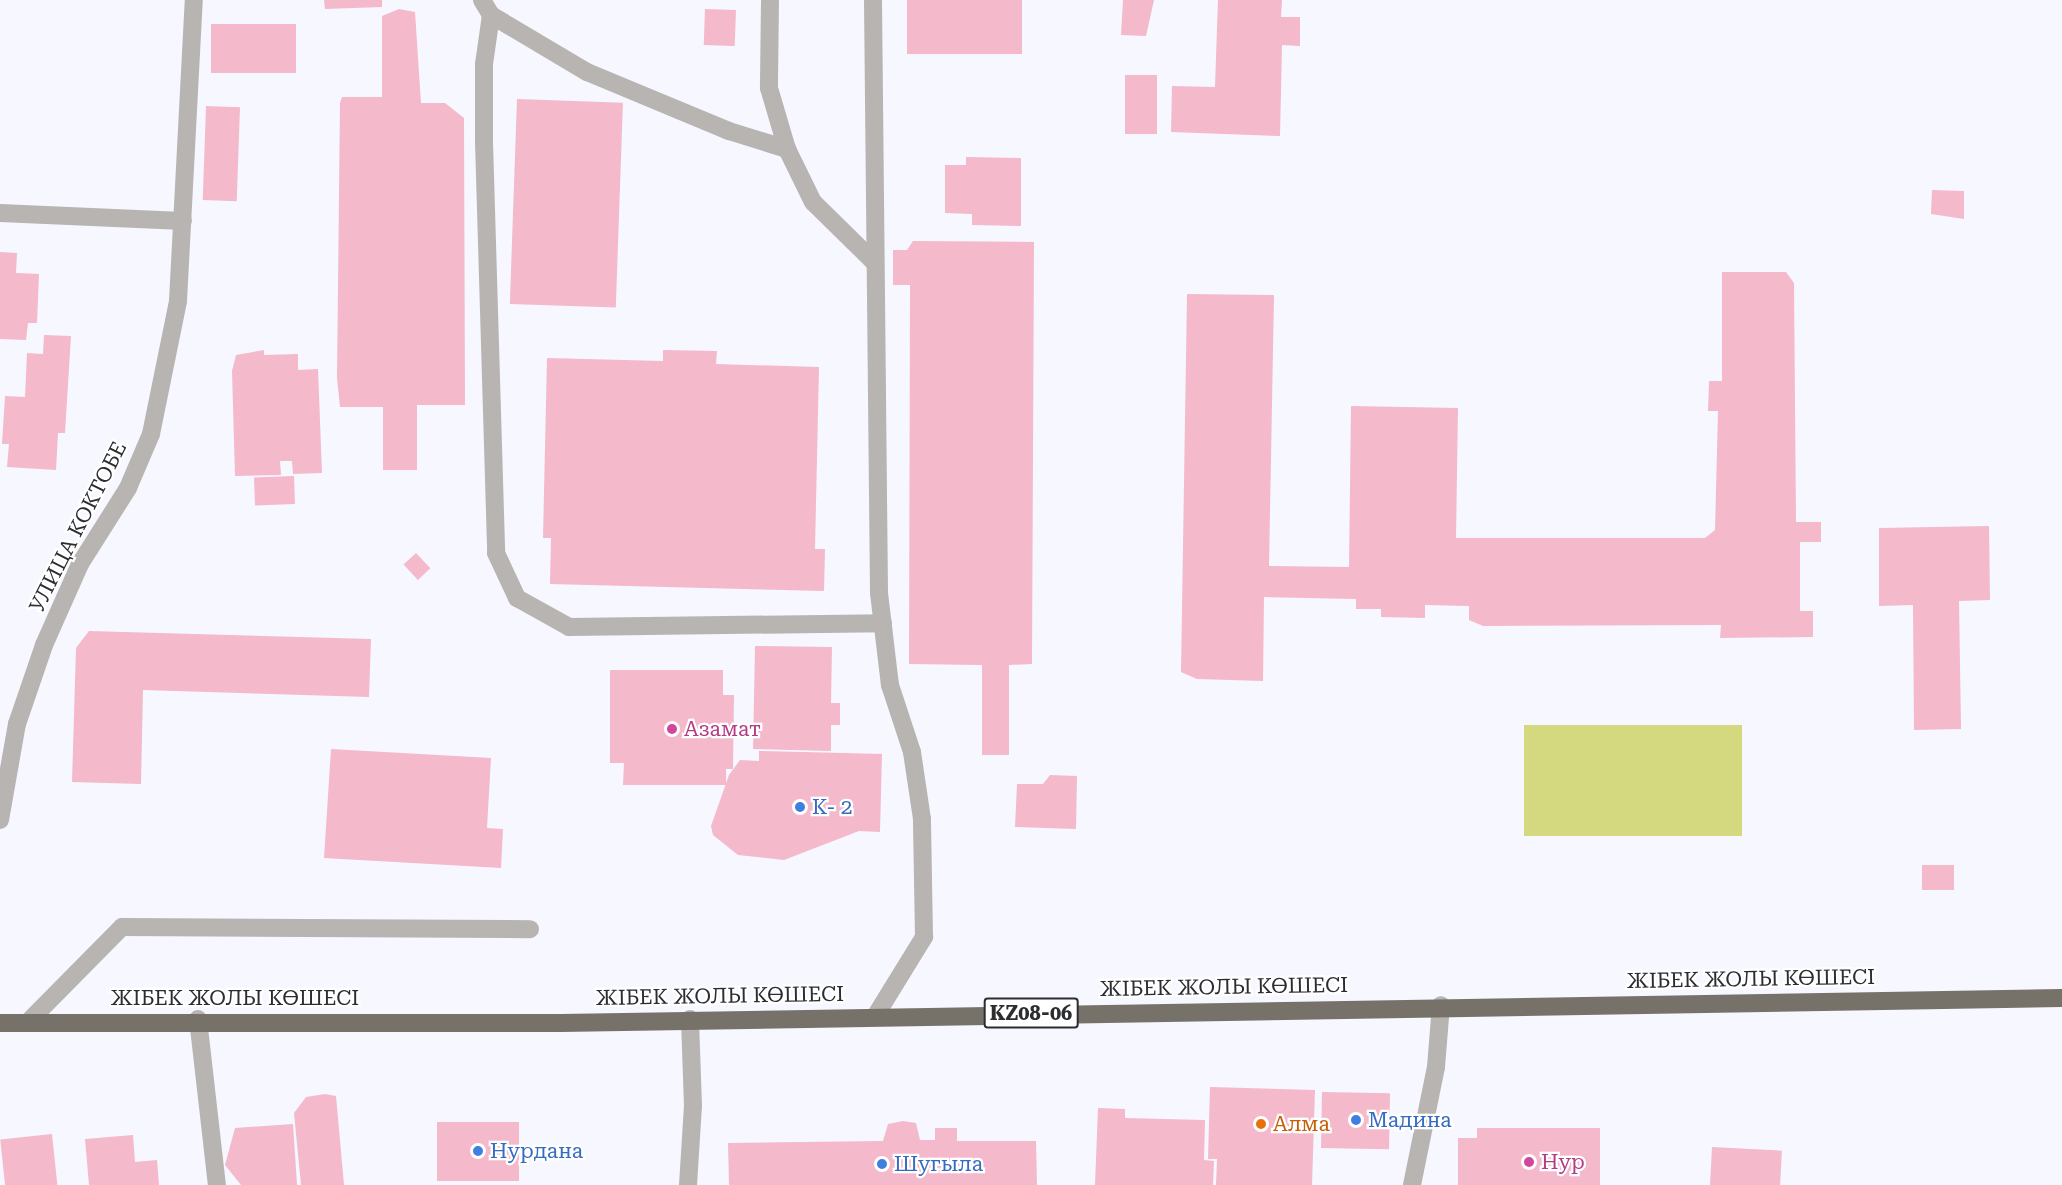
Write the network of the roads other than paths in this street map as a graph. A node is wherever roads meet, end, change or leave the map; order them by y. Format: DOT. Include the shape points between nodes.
graph roads {
  1 [pos="194,0"];
  2 [pos="770,0"];
  3 [pos="873,0"];
  4 [pos="487,8"];
  5 [pos="787,149"];
  6 [pos="0,213"];
  7 [pos="183,221"];
  8 [pos="875,263"];
  9 [pos="883,623"];
  10 [pos="0,820"];
  11 [pos="530,929"];
  12 [pos="2062,998"];
  13 [pos="1441,1005"];
  14 [pos="876,1015"];
  15 [pos="198,1019"];
  16 [pos="690,1019"];
  17 [pos="28,1022"];
  18 [pos="0,1023"];
  19 [pos="217,1185"];
  20 [pos="688,1185"];
  21 [pos="1412,1185"];
  1 -- 7 [label="street, УЛИЦА КОКТОБЕ"];
  2 -- 5 [label="street" via="769,88"];
  3 -- 8 [label="street"];
  4 -- 5 [label="street" via="587,72 729,131"];
  4 -- 9 [label="street" via="484,142 496,553 516,598 569,627"];
  5 -- 8 [label="street" via="813,202"];
  6 -- 7 [label="street"];
  7 -- 10 [label="street, УЛИЦА КОКТОБЕ" via="178,301 151,434 128,488 80,564 44,645 17,724"];
  8 -- 9 [label="street"];
  9 -- 14 [label="street" via="890,685 912,752 922,819 925,927 924,937"];
  11 -- 17 [label="street" via="122,927"];
  12 -- 13 [label="highway, ЖІБЕК ЖОЛЫ КӨШЕСІ / KZ08-06"];
  13 -- 14 [label="highway, ЖІБЕК ЖОЛЫ КӨШЕСІ / KZ08-06"];
  13 -- 21 [label="street" via="1436,1067"];
  14 -- 16 [label="highway, ЖІБЕК ЖОЛЫ КӨШЕСІ / KZ08-06"];
  15 -- 16 [label="highway, ЖІБЕК ЖОЛЫ КӨШЕСІ / KZ08-06"];
  15 -- 17 [label="highway, ЖІБЕК ЖОЛЫ КӨШЕСІ / KZ08-06"];
  15 -- 19 [label="street"];
  16 -- 20 [label="street" via="693,1106"];
  17 -- 18 [label="highway, ЖІБЕК ЖОЛЫ КӨШЕСІ / KZ08-06"];
}
